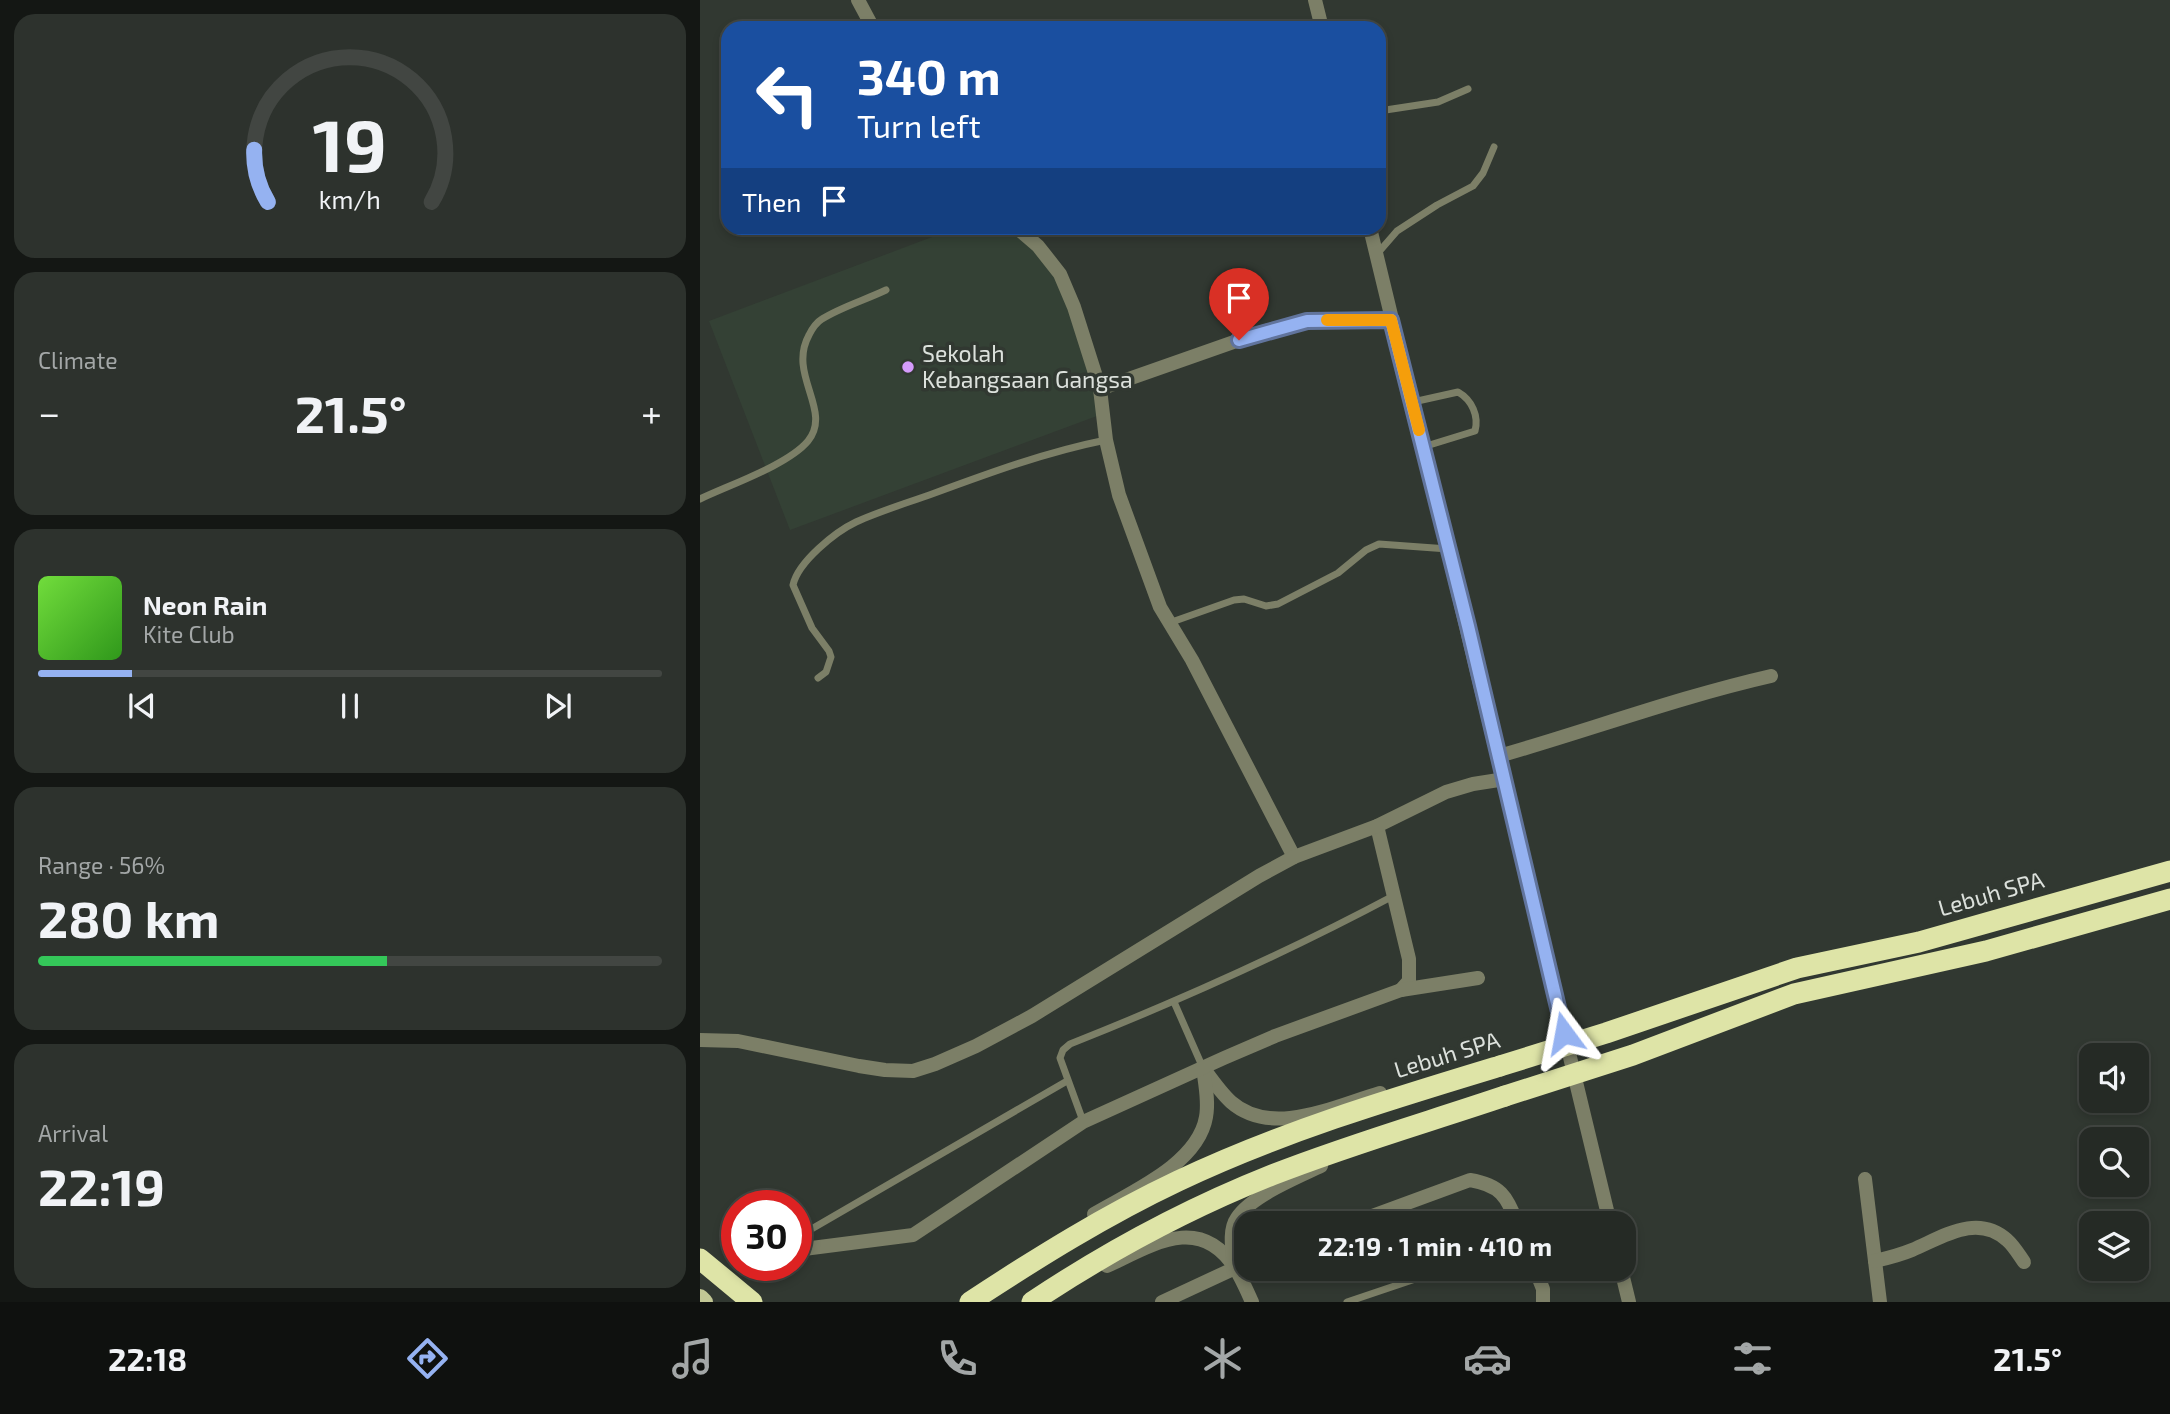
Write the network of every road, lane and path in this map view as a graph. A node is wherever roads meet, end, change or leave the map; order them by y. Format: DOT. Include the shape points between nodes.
graph roads {
  1 [pos="858,0"];
  2 [pos="1315,0"];
  3 [pos="869,21"];
  4 [pos="1320,21"];
  5 [pos="1468,89"];
  6 [pos="1386,110"];
  7 [pos="1494,147"];
  8 [pos="1025,235"];
  9 [pos="1372,235"];
  10 [pos="1377,254"];
  11 [pos="886,290"];
  12 [pos="1391,320"];
  13 [pos="1100,389"];
  14 [pos="1412,402"];
  15 [pos="1106,440"];
  16 [pos="1423,447"];
  17 [pos="700,499"];
  18 [pos="1448,550"];
  19 [pos="1170,623"];
  20 [pos="1771,676"];
  21 [pos="818,678"];
  22 [pos="1499,755"];
  23 [pos="1505,779"];
  24 [pos="1377,826"];
  25 [pos="1294,857"];
  26 [pos="2170,871"];
  27 [pos="1395,895"];
  28 [pos="2170,899"];
  29 [pos="1478,978"];
  30 [pos="1401,990"];
  31 [pos="1174,1002"];
  32 [pos="700,1040"];
  33 [pos="1203,1068"];
  34 [pos="1067,1082"];
  35 [pos="1423,1089"];
  36 [pos="1083,1122"];
  37 [pos="1368,1142"];
  38 [pos="1865,1179"];
  39 [pos="1244,1211"];
  40 [pos="1386,1211"];
  41 [pos="1512,1211"];
  42 [pos="1607,1211"];
  43 [pos="812,1229"];
  44 [pos="812,1249"];
  45 [pos="700,1259"];
  46 [pos="1234,1261"];
  47 [pos="1875,1261"];
  48 [pos="2024,1262"];
  49 [pos="700,1266"];
  50 [pos="1234,1268"];
  51 [pos="1018,1271"];
  52 [pos="1245,1281"];
  53 [pos="1409,1281"];
  54 [pos="1540,1281"];
  55 [pos="1624,1281"];
  56 [pos="700,1298"];
  57 [pos="1035,1300"];
  58 [pos="704,1302"];
  59 [pos="736,1302"];
  60 [pos="752,1302"];
  61 [pos="970,1302"];
  62 [pos="1162,1302"];
  63 [pos="1252,1302"];
  64 [pos="1347,1302"];
  65 [pos="1543,1302"];
  66 [pos="1629,1302"];
  67 [pos="1880,1302"];
  1 -- 3 [label="street"];
  2 -- 4 [label="street"];
  5 -- 6 [label="lane" via="1438,102"];
  7 -- 10 [label="lane" via="1473,186 1397,231"];
  8 -- 13 [label="street" via="1060,274"];
  9 -- 10 [label="street"];
  10 -- 12 [label="street"];
  11 -- 17 [label="lane" via="821,320 804,343 803,374 817,415 809,440 781,461"];
  12 -- 13 [label="street" via="1307,321 1265,331"];
  12 -- 14 [label="street"];
  13 -- 15 [label="street"];
  14 -- 16 [label="street"];
  14 -- 16 [label="lane" via="1458,392 1468,398 1478,421 1475,431"];
  15 -- 19 [label="street" via="1119,495"];
  15 -- 21 [label="lane" via="1068,447 974,478 854,523 834,536 813,554 793,585 831,657 826,672"];
  16 -- 18 [label="street"];
  18 -- 19 [label="lane" via="1379,544 1324,581 1278,604 1234,600"];
  18 -- 22 [label="street"];
  19 -- 25 [label="street"];
  20 -- 22 [label="street"];
  22 -- 23 [label="street"];
  23 -- 24 [label="street" via="1446,792"];
  23 -- 42 [label="street"];
  24 -- 25 [label="street"];
  24 -- 27 [label="street"];
  25 -- 32 [label="street" via="1032,1016 913,1071 885,1070 738,1041"];
  26 -- 35 [label="highway, Lebuh SPA, bridge" via="1919,942 1797,968"];
  27 -- 30 [label="street" via="1410,971"];
  27 -- 31 [label="lane"];
  28 -- 37 [label="highway, bridge" via="1986,951 1794,994 1633,1055"];
  29 -- 30 [label="street"];
  30 -- 33 [label="street" via="1275,1035"];
  31 -- 33 [label="lane"];
  31 -- 34 [label="lane" via="1070,1044 1060,1058"];
  33 -- 35 [label="street" via="1232,1103 1267,1120 1287,1120 1393,1089"];
  33 -- 36 [label="street"];
  33 -- 51 [label="street" via="1206,1118 1181,1159 1045,1242"];
  34 -- 36 [label="lane"];
  34 -- 43 [label="lane"];
  35 -- 51 [label="highway, Lebuh SPA" via="1315,1124 1177,1181"];
  36 -- 44 [label="street" via="913,1236"];
  37 -- 39 [label="street" via="1287,1182"];
  37 -- 57 [label="highway" via="1282,1171 1202,1206"];
  38 -- 47 [label="street"];
  40 -- 41 [label="street" via="1470,1180 1488,1183"];
  45 -- 60 [label="highway"];
  46 -- 57 [label="street" via="1201,1238 1177,1237"];
  47 -- 48 [label="street" via="1952,1231 1976,1227 1994,1231 2008,1241"];
  47 -- 67 [label="street"];
  49 -- 59 [label="main road"];
  50 -- 62 [label="street"];
  51 -- 61 [label="highway, Lebuh SPA"];
  52 -- 63 [label="street"];
  53 -- 64 [label="lane"];
  54 -- 65 [label="street"];
  55 -- 66 [label="street"];
  56 -- 58 [label="main road"];
}
